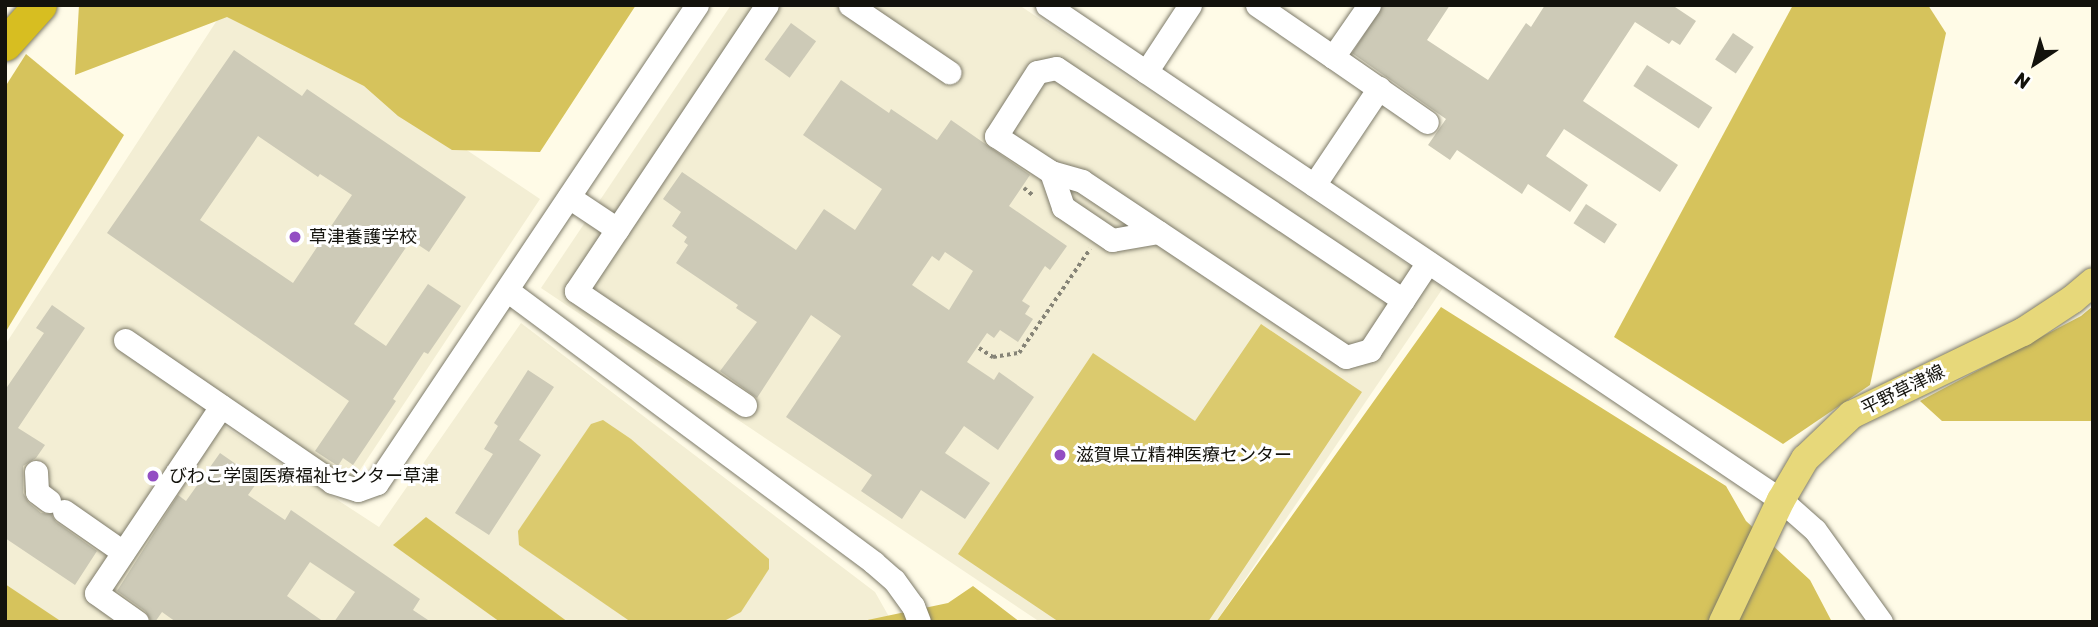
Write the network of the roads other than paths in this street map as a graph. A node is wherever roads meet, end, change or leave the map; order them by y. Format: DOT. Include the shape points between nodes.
graph roads {
  1 [pos="40,5"];
  2 [pos="697,5"];
  3 [pos="767,5"];
  4 [pos="850,5"];
  5 [pos="1047,5"];
  6 [pos="1190,5"];
  7 [pos="1257,5"];
  8 [pos="1369,5"];
  9 [pos="5,44"];
  10 [pos="1333,57"];
  11 [pos="950,72"];
  12 [pos="1146,72"];
  13 [pos="1379,88"];
  14 [pos="1427,122"];
  15 [pos="1051,172"];
  16 [pos="1314,185"];
  17 [pos="569,197"];
  18 [pos="617,229"];
  19 [pos="1158,232"];
  20 [pos="1428,262"];
  21 [pos="2093,282"];
  22 [pos="507,290"];
  23 [pos="1403,300"];
  24 [pos="125,340"];
  25 [pos="745,405"];
  26 [pos="220,406"];
  27 [pos="36,472"];
  28 [pos="1781,500"];
  29 [pos="123,552"];
  30 [pos="137,622"];
  31 [pos="919,622"];
  32 [pos="1723,622"];
  33 [pos="1881,622"];
  1 -- 9 [label="highway"];
  2 -- 17 [label="street"];
  3 -- 18 [label="street"];
  4 -- 11 [label="street"];
  5 -- 12 [label="street"];
  6 -- 12 [label="street"];
  7 -- 10 [label="street"];
  8 -- 10 [label="street"];
  10 -- 13 [label="street"];
  12 -- 16 [label="street"];
  13 -- 14 [label="street"];
  13 -- 16 [label="street"];
  15 -- 19 [label="street" via="1082,181"];
  15 -- 19 [label="street" via="1063,206 1112,240"];
  15 -- 23 [label="street" via="996,136 1037,72 1056,68"];
  16 -- 20 [label="street"];
  17 -- 18 [label="street"];
  17 -- 22 [label="street"];
  18 -- 25 [label="street" via="576,291"];
  19 -- 23 [label="street" via="1346,357 1370,350"];
  20 -- 23 [label="street"];
  20 -- 28 [label="street"];
  21 -- 28 [label="main road, 平野草津線" via="2023,332 1851,415 1805,459"];
  22 -- 26 [label="street" via="377,483 358,491 332,482"];
  22 -- 31 [label="street" via="873,562 894,580"];
  24 -- 26 [label="street"];
  26 -- 29 [label="street"];
  27 -- 29 [label="street" via="37,492"];
  28 -- 32 [label="main road, 平野草津線"];
  28 -- 33 [label="street" via="1815,530"];
  29 -- 30 [label="street" via="96,593"];
}
